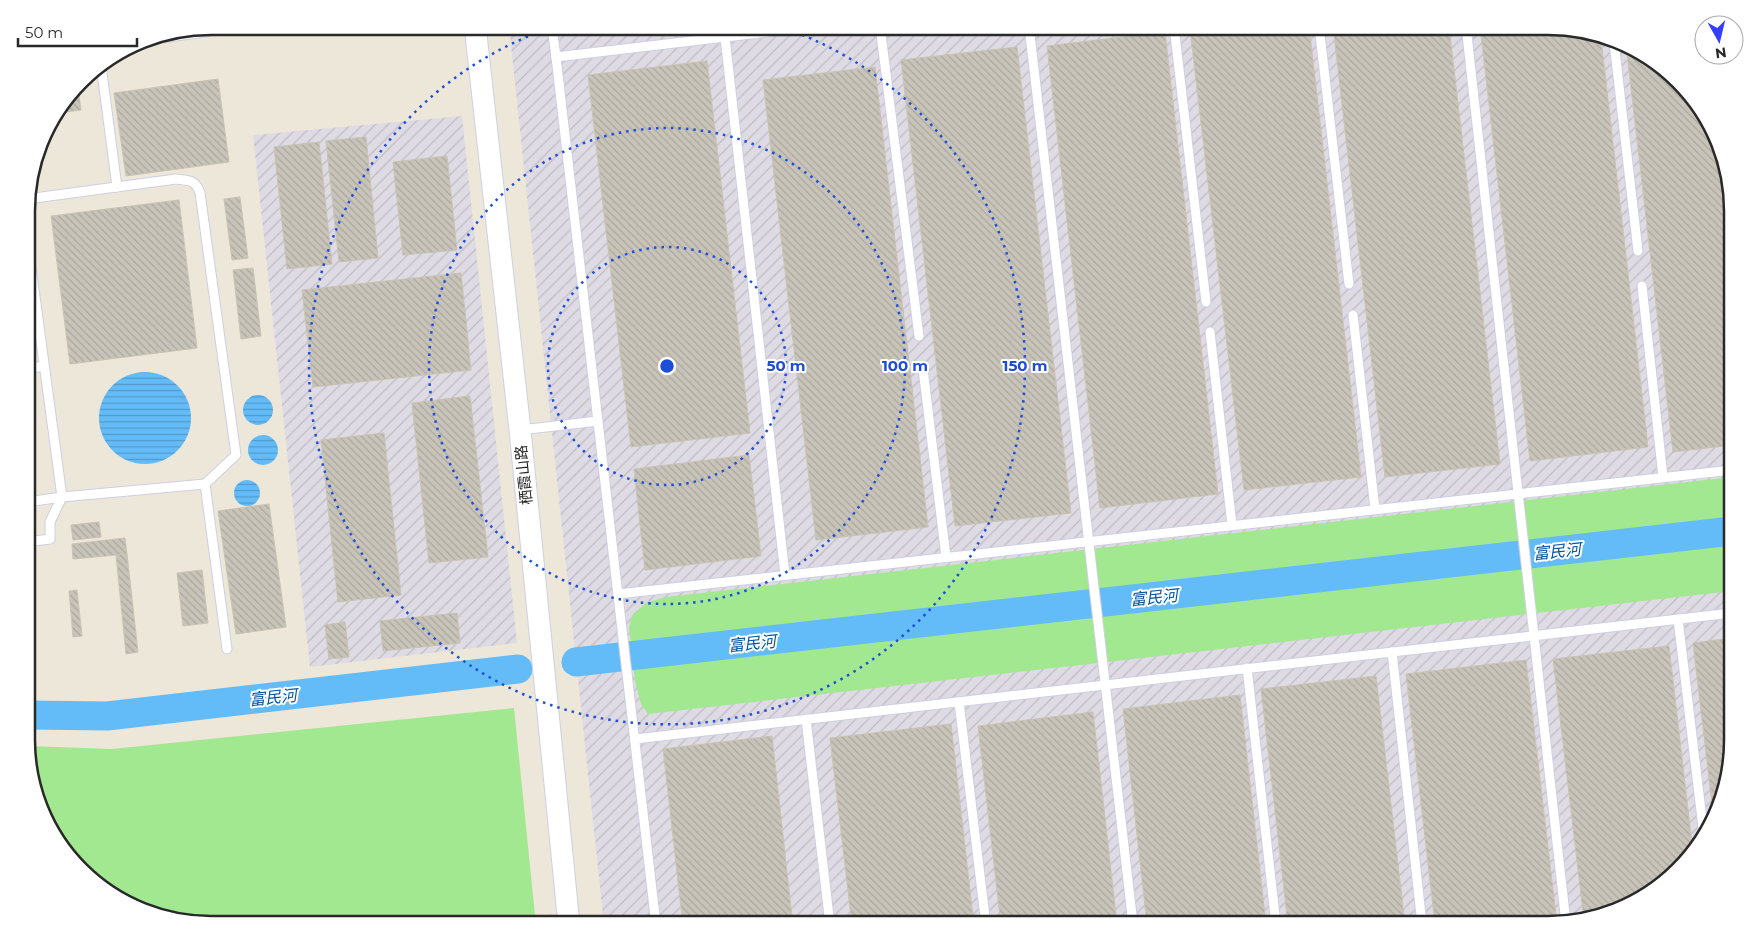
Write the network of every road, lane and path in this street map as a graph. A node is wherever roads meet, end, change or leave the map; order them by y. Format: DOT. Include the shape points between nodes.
graph roads {
  1 [pos="476,35"];
  2 [pos="553,35"];
  3 [pos="742,35"];
  4 [pos="881,35"];
  5 [pos="1030,35"];
  6 [pos="1175,35"];
  7 [pos="1319,35"];
  8 [pos="1467,35"];
  9 [pos="725,37"];
  10 [pos="1615,48"];
  11 [pos="556,57"];
  12 [pos="102,73"];
  13 [pos="117,187"];
  14 [pos="35,198"];
  15 [pos="1638,251"];
  16 [pos="1349,284"];
  17 [pos="1642,286"];
  18 [pos="35,298"];
  19 [pos="1206,302"];
  20 [pos="1352,316"];
  21 [pos="1210,332"];
  22 [pos="919,336"];
  23 [pos="44,366"];
  24 [pos="35,368"];
  25 [pos="923,370"];
  26 [pos="598,421"];
  27 [pos="520,430"];
  28 [pos="1724,471"];
  29 [pos="1663,477"];
  30 [pos="205,484"];
  31 [pos="1518,494"];
  32 [pos="62,497"];
  33 [pos="35,501"];
  34 [pos="1375,509"];
  35 [pos="1232,525"];
  36 [pos="35,541"];
  37 [pos="1088,541"];
  38 [pos="946,557"];
  39 [pos="785,575"];
  40 [pos="618,594"];
  41 [pos="1724,614"];
  42 [pos="1678,619"];
  43 [pos="1534,636"];
  44 [pos="227,649"];
  45 [pos="1392,652"];
  46 [pos="1248,668"];
  47 [pos="1105,685"];
  48 [pos="959,702"];
  49 [pos="806,719"];
  50 [pos="635,739"];
  51 [pos="1703,824"];
  52 [pos="1565,915"];
  53 [pos="568,916"];
  54 [pos="655,916"];
  55 [pos="829,916"];
  56 [pos="985,916"];
  57 [pos="1132,916"];
  58 [pos="1275,916"];
  59 [pos="1421,916"];
  1 -- 27 [label="street, 栖霞山路"];
  2 -- 11 [label="lane"];
  3 -- 9 [label="lane"];
  4 -- 22 [label="lane"];
  5 -- 37 [label="lane"];
  6 -- 19 [label="lane"];
  7 -- 16 [label="lane"];
  8 -- 31 [label="lane"];
  9 -- 11 [label="lane"];
  9 -- 39 [label="lane"];
  10 -- 15 [label="lane"];
  11 -- 26 [label="lane"];
  12 -- 13 [label="lane"];
  13 -- 14 [label="lane"];
  13 -- 30 [label="lane" via="176,179 189,180 197,185 200,192 236,455"];
  17 -- 29 [label="lane"];
  18 -- 23 [label="lane"];
  20 -- 34 [label="lane"];
  21 -- 35 [label="lane"];
  23 -- 24 [label="lane"];
  23 -- 32 [label="lane"];
  25 -- 38 [label="lane"];
  26 -- 27 [label="lane"];
  26 -- 40 [label="lane"];
  27 -- 53 [label="street, 栖霞山路"];
  28 -- 29 [label="lane"];
  29 -- 31 [label="lane"];
  30 -- 32 [label="lane"];
  30 -- 44 [label="lane"];
  31 -- 34 [label="lane"];
  31 -- 43 [label="lane"];
  32 -- 33 [label="lane"];
  32 -- 36 [label="lane" via="50,522 50,539"];
  34 -- 35 [label="lane"];
  35 -- 37 [label="lane"];
  37 -- 38 [label="lane"];
  37 -- 47 [label="lane"];
  38 -- 39 [label="lane"];
  39 -- 40 [label="lane"];
  40 -- 50 [label="lane"];
  41 -- 42 [label="lane"];
  42 -- 43 [label="lane"];
  42 -- 51 [label="lane"];
  43 -- 45 [label="lane"];
  43 -- 52 [label="lane"];
  45 -- 46 [label="lane"];
  45 -- 59 [label="lane"];
  46 -- 47 [label="lane"];
  46 -- 58 [label="lane"];
  47 -- 48 [label="lane"];
  47 -- 57 [label="lane"];
  48 -- 49 [label="lane"];
  48 -- 56 [label="lane"];
  49 -- 50 [label="lane"];
  49 -- 55 [label="lane"];
  50 -- 54 [label="lane"];
}
